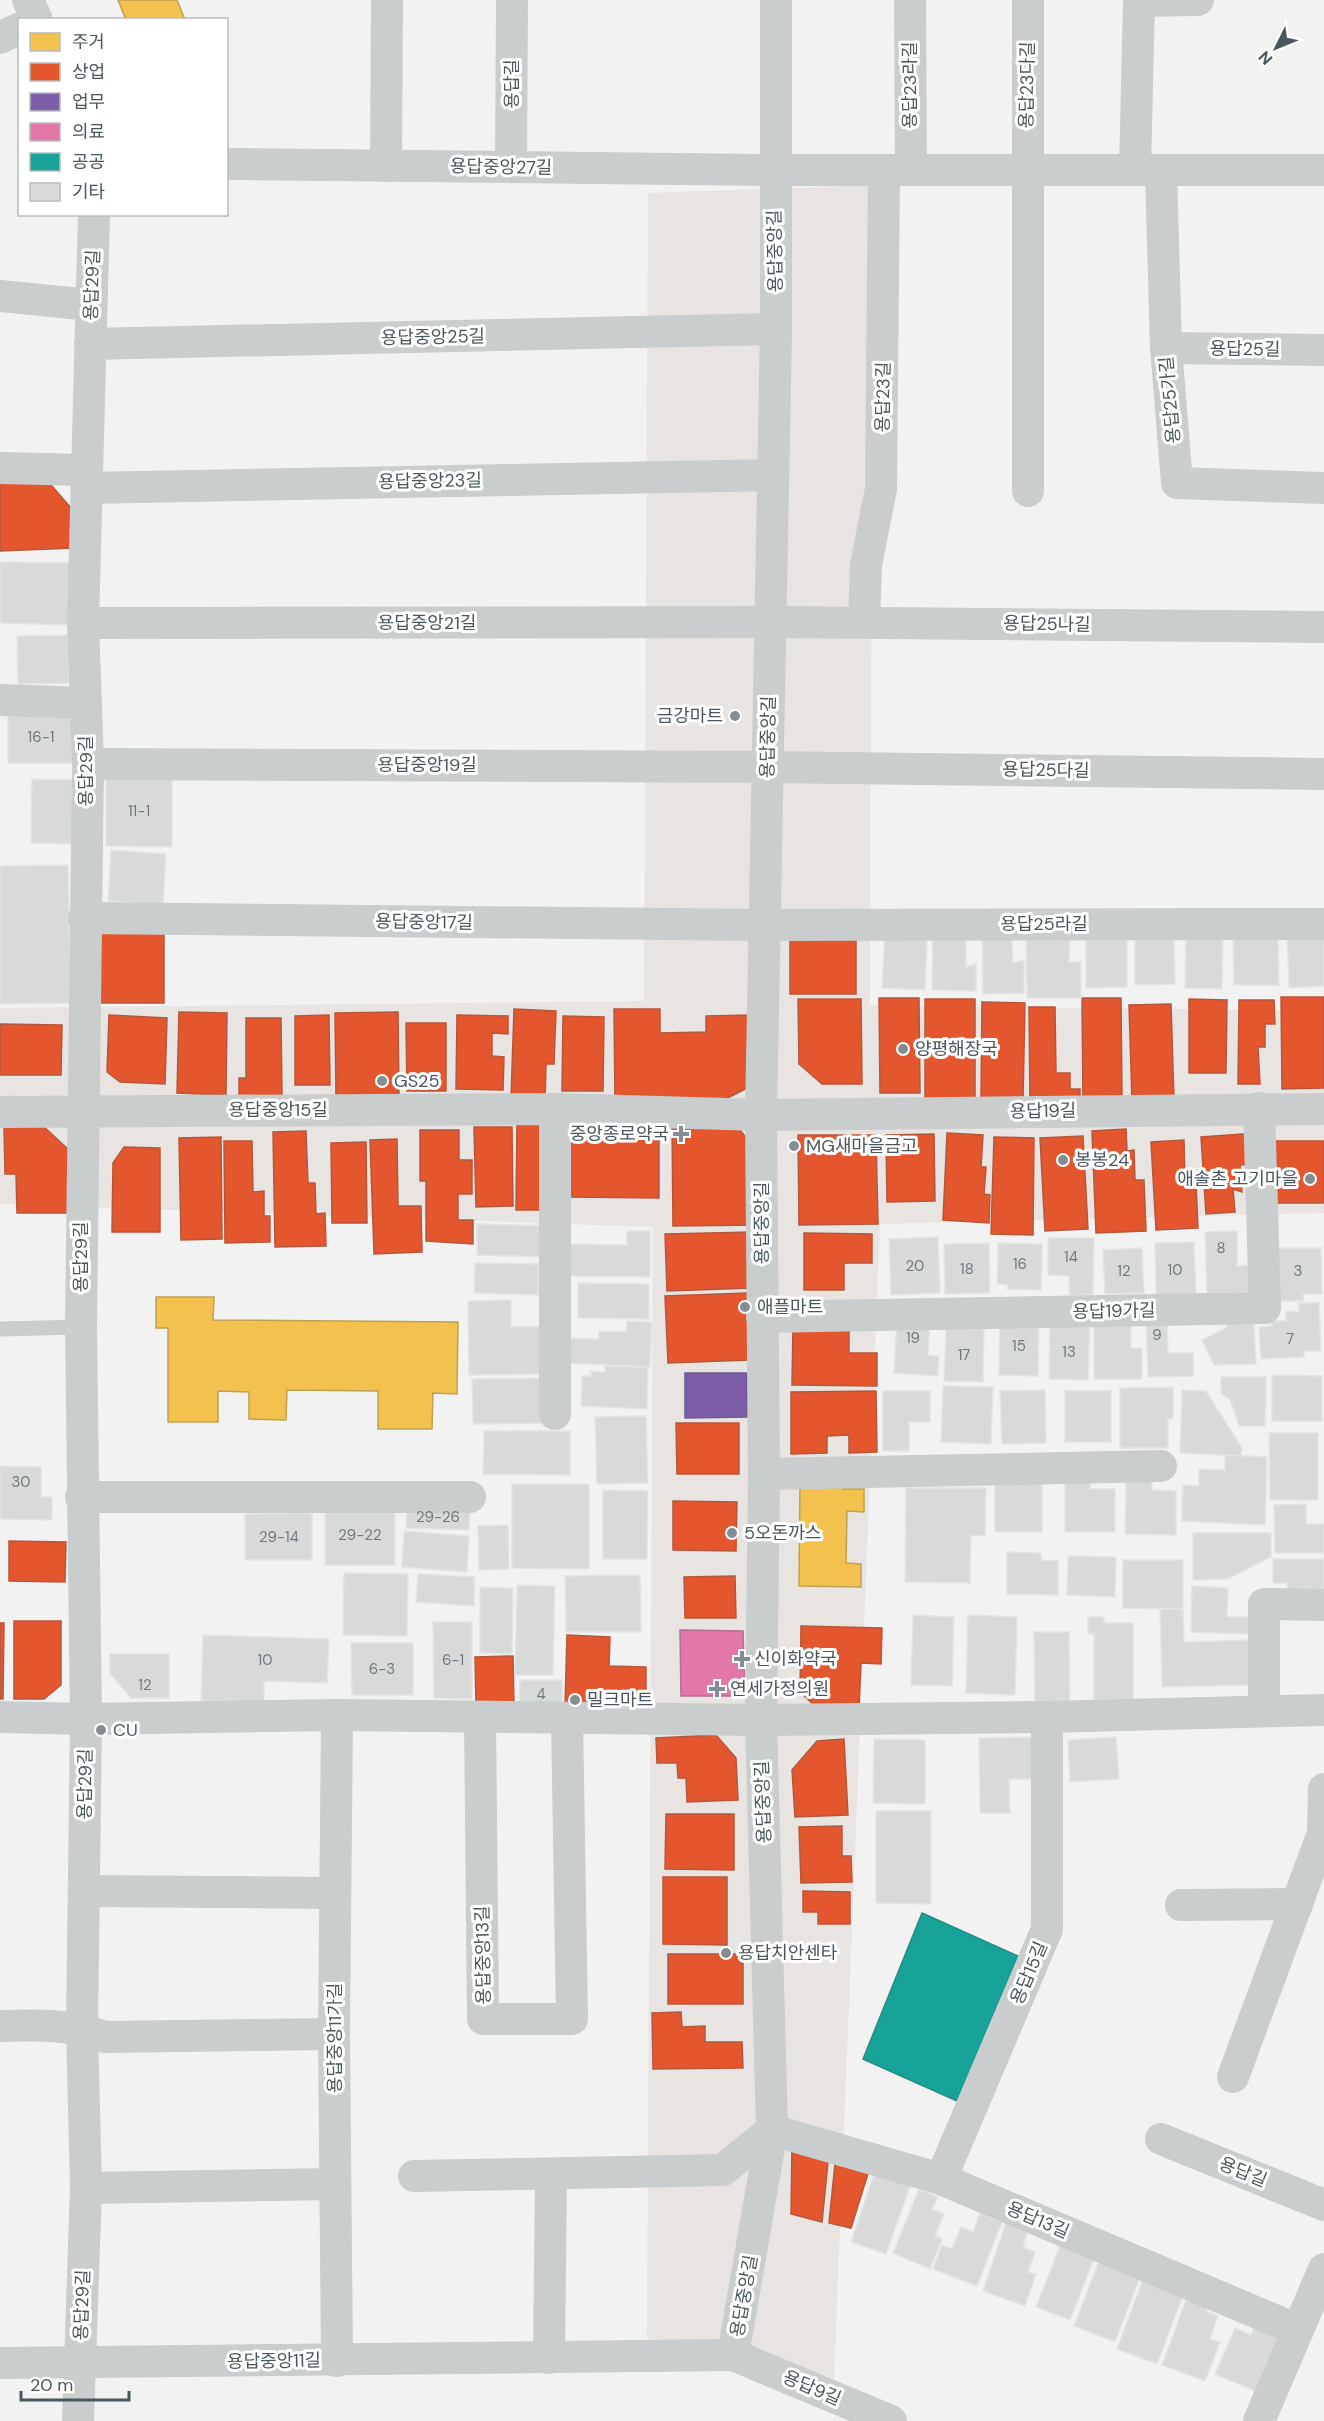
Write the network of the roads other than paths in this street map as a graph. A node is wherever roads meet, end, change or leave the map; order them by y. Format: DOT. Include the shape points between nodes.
graph roads {
  1 [pos="28,0"];
  2 [pos="387,0"];
  3 [pos="512,0"];
  4 [pos="776,0"];
  5 [pos="910,0"];
  6 [pos="1028,0"];
  7 [pos="1198,0"];
  8 [pos="37,18"];
  9 [pos="18,29"];
  10 [pos="0,38"];
  11 [pos="228,164"];
  12 [pos="386,166"];
  13 [pos="511,167"];
  14 [pos="775,170"];
  15 [pos="897,170"];
  16 [pos="1026,170"];
  17 [pos="1148,170"];
  18 [pos="1324,170"];
  19 [pos="94,216"];
  20 [pos="0,296"];
  21 [pos="92,305"];
  22 [pos="776,329"];
  23 [pos="90,344"];
  24 [pos="1166,348"];
  25 [pos="1324,350"];
  26 [pos="0,468"];
  27 [pos="773,475"];
  28 [pos="87,479"];
  29 [pos="1324,488"];
  30 [pos="1028,491"];
  31 [pos="770,622"];
  32 [pos="864,622"];
  33 [pos="83,623"];
  34 [pos="1324,627"];
  35 [pos="0,700"];
  36 [pos="86,703"];
  37 [pos="88,764"];
  38 [pos="767,767"];
  39 [pos="1324,774"];
  40 [pos="84,918"];
  41 [pos="1324,924"];
  42 [pos="764,925"];
  43 [pos="1259,1108"];
  44 [pos="555,1109"];
  45 [pos="1324,1109"];
  46 [pos="82,1111"];
  47 [pos="0,1112"];
  48 [pos="761,1115"];
  49 [pos="762,1317"];
  50 [pos="81,1328"];
  51 [pos="0,1329"];
  52 [pos="555,1414"];
  53 [pos="1161,1466"];
  54 [pos="764,1474"];
  55 [pos="81,1497"];
  56 [pos="470,1497"];
  57 [pos="1324,1605"];
  58 [pos="1324,1710"];
  59 [pos="1264,1711"];
  60 [pos="337,1715"];
  61 [pos="0,1717"];
  62 [pos="480,1717"];
  63 [pos="1047,1717"];
  64 [pos="567,1718"];
  65 [pos="86,1719"];
  66 [pos="760,1720"];
  67 [pos="1324,1789"];
  68 [pos="84,1891"];
  69 [pos="335,1893"];
  70 [pos="1297,1904"];
  71 [pos="1181,1905"];
  72 [pos="0,2026"];
  73 [pos="82,2029"];
  74 [pos="334,2034"];
  75 [pos="1233,2077"];
  76 [pos="772,2130"];
  77 [pos="1161,2139"];
  78 [pos="551,2174"];
  79 [pos="414,2176"];
  80 [pos="941,2179"];
  81 [pos="335,2184"];
  82 [pos="86,2188"];
  83 [pos="1324,2205"];
  84 [pos="1324,2269"];
  85 [pos="1298,2330"];
  86 [pos="734,2355"];
  87 [pos="549,2358"];
  88 [pos="338,2361"];
  89 [pos="0,2363"];
  90 [pos="79,2364"];
  91 [pos="78,2421"];
  92 [pos="891,2421"];
  93 [pos="1259,2421"];
  1 -- 8 [label="street"];
  2 -- 12 [label="street"];
  3 -- 13 [label="street, 용답길"];
  4 -- 14 [label="street, 용답중앙길"];
  5 -- 15 [label="street, 용답23라길"];
  6 -- 16 [label="street, 용답23다길"];
  7 -- 17 [label="street" via="1139,1"];
  9 -- 10 [label="street"];
  11 -- 12 [label="street, 용답중앙27길"];
  12 -- 13 [label="street, 용답중앙27길"];
  13 -- 14 [label="street, 용답중앙27길"];
  14 -- 15 [label="street"];
  14 -- 22 [label="street, 용답중앙길"];
  15 -- 16 [label="street"];
  15 -- 32 [label="street, 용답23길" via="881,489 866,565"];
  16 -- 17 [label="street"];
  16 -- 30 [label="street"];
  17 -- 18 [label="street"];
  17 -- 24 [label="street, 용답25가길"];
  19 -- 21 [label="street, 용답29길"];
  20 -- 21 [label="street"];
  21 -- 23 [label="street, 용답29길"];
  22 -- 23 [label="street, 용답중앙25길"];
  22 -- 27 [label="street, 용답중앙길"];
  23 -- 28 [label="street, 용답29길"];
  24 -- 25 [label="street, 용답25길"];
  24 -- 29 [label="street, 용답25가길" via="1177,483"];
  26 -- 28 [label="street, 용답중앙23길"];
  27 -- 28 [label="street, 용답중앙23길"];
  27 -- 31 [label="street, 용답중앙길"];
  28 -- 33 [label="street, 용답29길"];
  31 -- 32 [label="street, 용답25나길"];
  31 -- 33 [label="street, 용답중앙21길"];
  31 -- 38 [label="street, 용답중앙길"];
  32 -- 34 [label="street, 용답25나길"];
  33 -- 36 [label="street, 용답29길"];
  35 -- 36 [label="street"];
  36 -- 37 [label="street, 용답29길"];
  37 -- 38 [label="street, 용답중앙19길"];
  37 -- 40 [label="street, 용답29길"];
  38 -- 39 [label="street, 용답25다길"];
  38 -- 42 [label="street, 용답중앙길"];
  40 -- 42 [label="street, 용답중앙17길"];
  40 -- 46 [label="street, 용답29길"];
  41 -- 42 [label="street, 용답25라길"];
  42 -- 48 [label="street, 용답중앙길"];
  43 -- 45 [label="street, 용답19길"];
  43 -- 48 [label="street, 용답19길"];
  43 -- 49 [label="street, 용답19가길" via="1265,1308"];
  44 -- 46 [label="street, 용답중앙15길"];
  44 -- 48 [label="street, 용답중앙15길"];
  44 -- 52 [label="street"];
  46 -- 47 [label="street, 용답중앙15길"];
  46 -- 50 [label="street, 용답29길"];
  48 -- 49 [label="street, 용답중앙길"];
  49 -- 54 [label="street, 용답중앙길"];
  50 -- 51 [label="lane"];
  50 -- 55 [label="street, 용답29길"];
  53 -- 54 [label="street"];
  54 -- 66 [label="street, 용답중앙길"];
  55 -- 56 [label="street"];
  55 -- 65 [label="street, 용답29길"];
  57 -- 59 [label="street" via="1264,1604"];
  58 -- 59 [label="street"];
  59 -- 63 [label="street"];
  60 -- 62 [label="street"];
  60 -- 65 [label="street"];
  60 -- 69 [label="street, 용답중앙11가길"];
  61 -- 65 [label="street"];
  62 -- 64 [label="street"];
  62 -- 64 [label="street, 용답중앙13길" via="483,2019 572,2019"];
  63 -- 66 [label="street"];
  63 -- 80 [label="street, 용답15길" via="1047,1929"];
  64 -- 66 [label="street"];
  65 -- 68 [label="street, 용답29길"];
  66 -- 76 [label="street, 용답중앙길"];
  67 -- 70 [label="street" via="1323,1833"];
  68 -- 69 [label="street"];
  68 -- 73 [label="street, 용답29길"];
  69 -- 74 [label="street, 용답중앙11가길"];
  70 -- 71 [label="street"];
  70 -- 75 [label="street"];
  72 -- 73 [label="street"];
  73 -- 74 [label="street" via="105,2037"];
  73 -- 82 [label="street, 용답29길"];
  74 -- 81 [label="street, 용답중앙11가길"];
  76 -- 78 [label="street" via="723,2170"];
  76 -- 80 [label="street, 용답13길"];
  76 -- 86 [label="street, 용답중앙길"];
  77 -- 83 [label="street, 용답길"];
  78 -- 79 [label="street"];
  78 -- 87 [label="street"];
  80 -- 85 [label="street, 용답13길"];
  81 -- 82 [label="street"];
  81 -- 88 [label="street, 용답중앙11가길"];
  82 -- 90 [label="street, 용답29길"];
  84 -- 85 [label="street"];
  85 -- 93 [label="street"];
  86 -- 87 [label="street, 용답중앙11길"];
  86 -- 92 [label="street, 용답9길"];
  87 -- 88 [label="street, 용답중앙11길"];
  88 -- 90 [label="street, 용답중앙11길"];
  89 -- 90 [label="street, 용답중앙11길"];
  90 -- 91 [label="street, 용답29길"];
}
